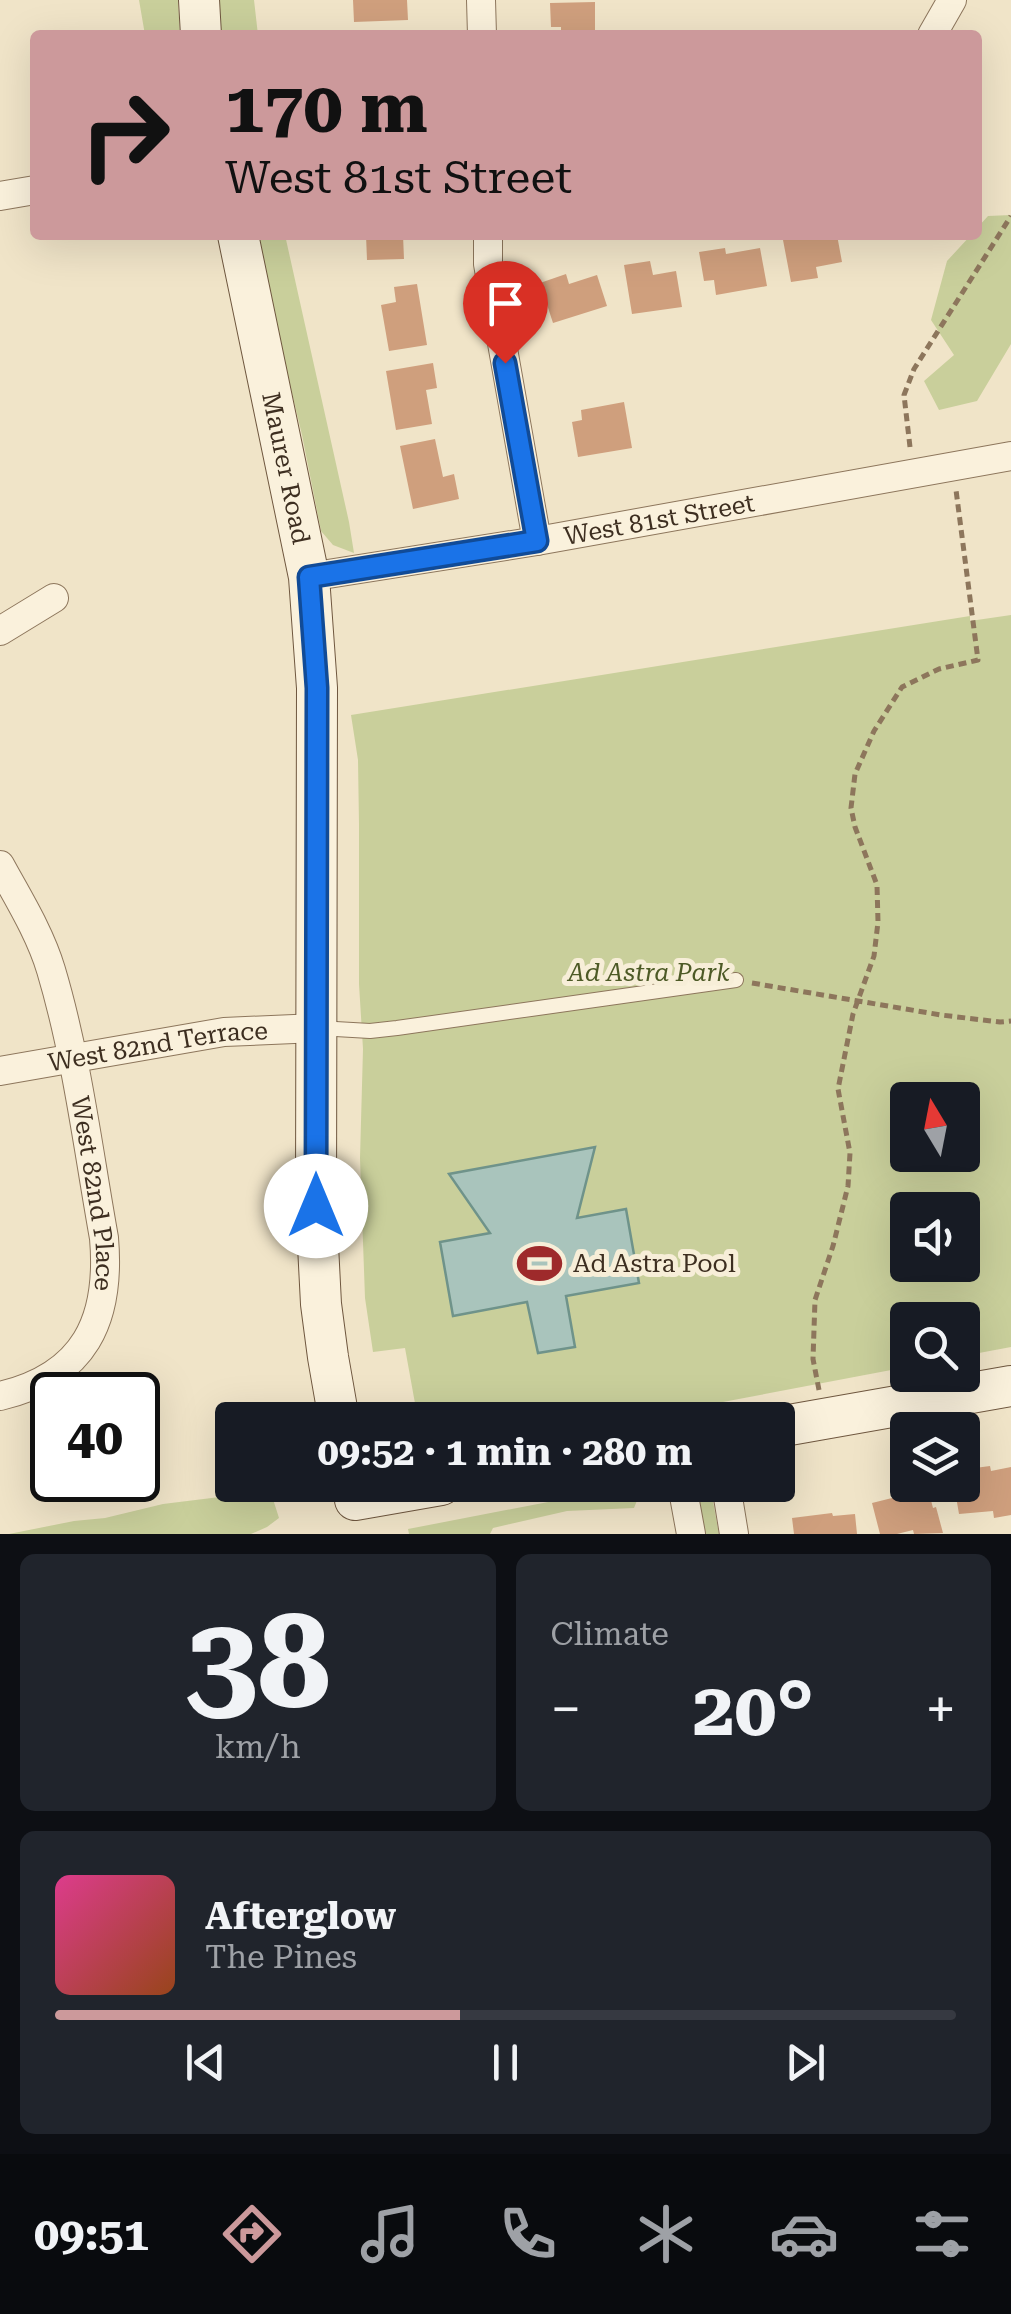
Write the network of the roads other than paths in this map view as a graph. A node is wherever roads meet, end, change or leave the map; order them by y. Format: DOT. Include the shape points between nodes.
graph roads {
  1 [pos="199,0"];
  2 [pos="482,0"];
  3 [pos="952,0"];
  4 [pos="201,30"];
  5 [pos="482,30"];
  6 [pos="935,30"];
  7 [pos="30,191"];
  8 [pos="0,196"];
  9 [pos="239,240"];
  10 [pos="488,240"];
  11 [pos="1011,456"];
  12 [pos="537,541"];
  13 [pos="309,577"];
  14 [pos="54,598"];
  15 [pos="0,631"];
  16 [pos="0,865"];
  17 [pos="736,980"];
  18 [pos="317,1028"];
  19 [pos="72,1059"];
  20 [pos="0,1071"];
  21 [pos="1011,1386"];
  22 [pos="0,1396"];
  23 [pos="337,1402"];
  24 [pos="795,1424"];
  25 [pos="685,1502"];
  26 [pos="729,1502"];
  27 [pos="691,1534"];
  28 [pos="734,1534"];
  1 -- 4 [label="street"];
  2 -- 5 [label="street"];
  3 -- 6 [label="street"];
  7 -- 8 [label="street"];
  9 -- 13 [label="street, Maurer Road"];
  10 -- 12 [label="street"];
  11 -- 12 [label="street, West 81st Street"];
  12 -- 13 [label="street, West 81st Street"];
  13 -- 18 [label="street, Maurer Road" via="317,688"];
  14 -- 15 [label="street"];
  16 -- 19 [label="street, West 82nd Place" via="50,968"];
  17 -- 18 [label="lane" via="397,1028"];
  18 -- 19 [label="street, West 82nd Terrace" via="224,1032"];
  18 -- 23 [label="street, Maurer Road" via="318,1263"];
  19 -- 20 [label="street, West 82nd Terrace"];
  19 -- 22 [label="street, West 82nd Place" via="104,1238 99,1316 79,1352 47,1380"];
  21 -- 24 [label="street"];
  25 -- 27 [label="street"];
  26 -- 28 [label="street"];
}
